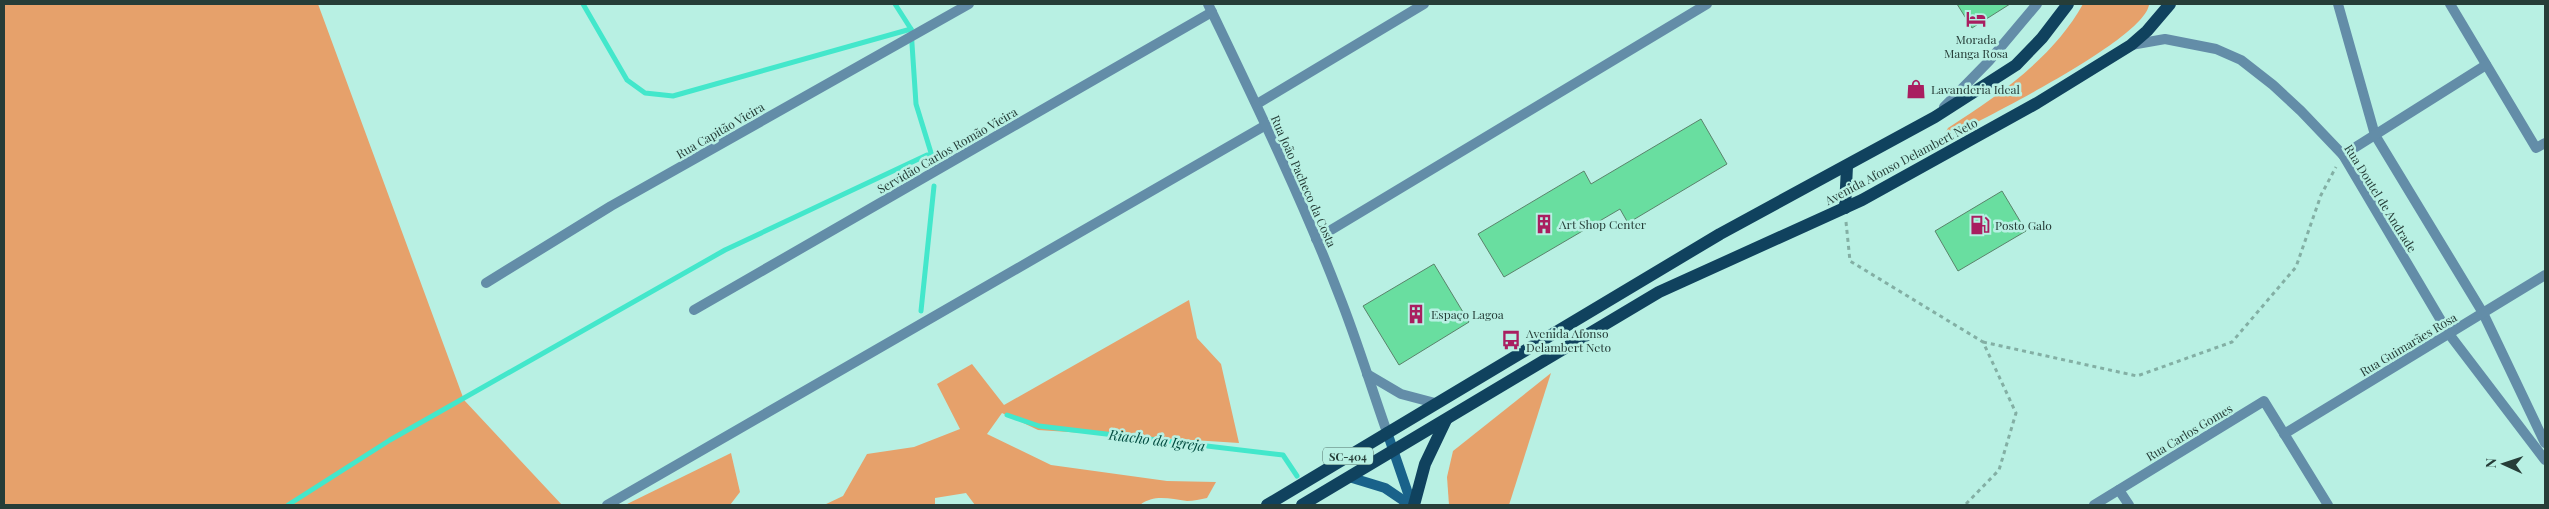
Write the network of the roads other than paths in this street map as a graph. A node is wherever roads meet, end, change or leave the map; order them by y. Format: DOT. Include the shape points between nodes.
graph roads {
  1 [pos="969,4"];
  2 [pos="1424,4"];
  3 [pos="1707,4"];
  4 [pos="2037,4"];
  5 [pos="2068,4"];
  6 [pos="2170,4"];
  7 [pos="2338,4"];
  8 [pos="2450,4"];
  9 [pos="1210,8"];
  10 [pos="2131,45"];
  11 [pos="2486,64"];
  12 [pos="1256,104"];
  13 [pos="1935,117"];
  14 [pos="1266,126"];
  15 [pos="2375,135"];
  16 [pos="2545,142"];
  17 [pos="2342,155"];
  18 [pos="1847,166"];
  19 [pos="1845,208"];
  20 [pos="1316,239"];
  21 [pos="2545,275"];
  22 [pos="486,282"];
  23 [pos="694,310"];
  24 [pos="2483,314"];
  25 [pos="2448,334"];
  26 [pos="1367,374"];
  27 [pos="1435,403"];
  28 [pos="1446,420"];
  29 [pos="1387,432"];
  30 [pos="2284,434"];
  31 [pos="2545,443"];
  32 [pos="1393,450"];
  33 [pos="2545,460"];
  34 [pos="1349,477"];
  35 [pos="2119,490"];
  36 [pos="607,505"];
  37 [pos="1267,505"];
  38 [pos="1302,505"];
  39 [pos="1412,505"];
  40 [pos="2094,505"];
  41 [pos="2129,505"];
  42 [pos="2328,505"];
  1 -- 22 [label="street, Rua Capitão Vieira" via="611,206"];
  2 -- 12 [label="street"];
  3 -- 20 [label="street"];
  4 -- 13 [label="street" via="1989,61"];
  5 -- 13 [label="main road, Avenida Afonso Delambert Neto" via="2016,65"];
  6 -- 10 [label="main road, Avenida Afonso Delambert Neto"];
  7 -- 15 [label="street"];
  8 -- 11 [label="street"];
  9 -- 12 [label="street, Rua João Pacheco da Costa"];
  9 -- 23 [label="street, Servidão Carlos Romão Vieira"];
  10 -- 17 [label="street, Rua Doutel de Andrade" via="2165,39 2216,49 2241,60 2273,85"];
  10 -- 19 [label="main road, Avenida Afonso Delambert Neto" via="2037,103"];
  11 -- 15 [label="street"];
  11 -- 16 [label="street" via="2536,148"];
  12 -- 14 [label="street, Rua João Pacheco da Costa"];
  13 -- 18 [label="main road, Avenida Afonso Delambert Neto"];
  14 -- 20 [label="street, Rua João Pacheco da Costa"];
  14 -- 36 [label="street"];
  15 -- 17 [label="street"];
  15 -- 24 [label="street"];
  17 -- 25 [label="street, Rua Doutel de Andrade"];
  18 -- 19 [label="main road"];
  18 -- 27 [label="main road, Avenida Afonso Delambert Neto" via="1720,234"];
  19 -- 28 [label="main road, Avenida Afonso Delambert Neto" via="1659,292"];
  20 -- 26 [label="street, Rua João Pacheco da Costa"];
  21 -- 24 [label="street, Rua Guimarães Rosa"];
  24 -- 25 [label="street, Rua Guimarães Rosa"];
  24 -- 31 [label="street"];
  25 -- 30 [label="street, Rua Guimarães Rosa"];
  25 -- 33 [label="street, Rua Doutel de Andrade"];
  26 -- 27 [label="street" via="1401,394"];
  26 -- 29 [label="street, Rua João Pacheco da Costa"];
  27 -- 29 [label="main road, Avenida Afonso Delambert Neto"];
  28 -- 32 [label="main road, Avenida Afonso Delambert Neto / SC-404"];
  28 -- 39 [label="main road" via="1425,464"];
  29 -- 32 [label="main road"];
  29 -- 37 [label="main road, SC-404"];
  30 -- 35 [label="street, Rua Carlos Gomes" via="2264,401"];
  30 -- 42 [label="street"];
  32 -- 34 [label="main road, SC-404"];
  32 -- 39 [label="main road"];
  34 -- 38 [label="main road, SC-404"];
  34 -- 39 [label="main road" via="1385,488"];
  35 -- 40 [label="street, Rua Carlos Gomes"];
  35 -- 41 [label="street"];
}
